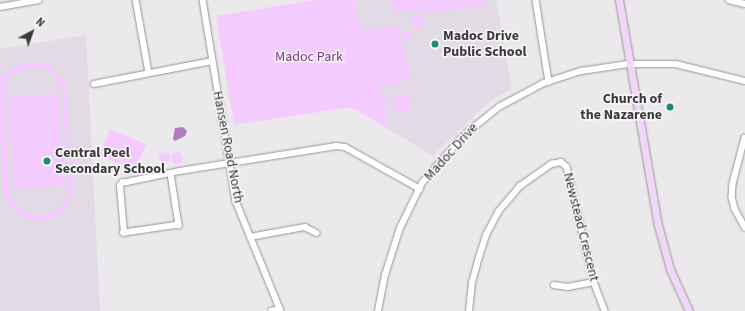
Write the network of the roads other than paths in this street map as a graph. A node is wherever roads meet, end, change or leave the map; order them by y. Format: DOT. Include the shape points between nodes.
graph roads {
  1 [pos="38,0"];
  2 [pos="136,0"];
  3 [pos="203,0"];
  4 [pos="536,0"];
  5 [pos="619,0"];
  6 [pos="729,0"];
  7 [pos="745,4"];
  8 [pos="0,7"];
  9 [pos="212,61"];
  10 [pos="629,64"];
  11 [pos="149,73"];
  12 [pos="745,81"];
  13 [pos="549,82"];
  14 [pos="94,84"];
  15 [pos="745,138"];
  16 [pos="229,164"];
  17 [pos="742,165"];
  18 [pos="171,174"];
  19 [pos="420,189"];
  20 [pos="745,227"];
  21 [pos="317,233"];
  22 [pos="250,237"];
  23 [pos="594,282"];
  24 [pos="554,285"];
  25 [pos="280,310"];
  26 [pos="271,311"];
  27 [pos="378,311"];
  28 [pos="469,311"];
  29 [pos="605,311"];
  30 [pos="689,311"];
  1 -- 8 [label="street"];
  2 -- 11 [label="street"];
  3 -- 9 [label="street, Hansen Road North"];
  4 -- 13 [label="street"];
  5 -- 10 [label="street"];
  6 -- 7 [label="street"];
  9 -- 11 [label="street"];
  9 -- 16 [label="street, Hansen Road North"];
  10 -- 12 [label="street, Madoc Drive" via="676,64"];
  10 -- 13 [label="street, Madoc Drive" via="582,71"];
  10 -- 30 [label="street" via="658,225 670,269"];
  11 -- 14 [label="street"];
  13 -- 19 [label="street, Madoc Drive" via="521,94 478,121 440,160"];
  15 -- 17 [label="street"];
  16 -- 18 [label="street"];
  16 -- 19 [label="street" via="336,146 345,147"];
  16 -- 22 [label="street, Hansen Road North" via="236,201"];
  17 -- 20 [label="street" via="733,184 732,197 735,209"];
  18 -- 18 [label="street" via="122,183 120,186 124,233 179,224"];
  19 -- 27 [label="street, Madoc Drive" via="400,228 385,275"];
  21 -- 22 [label="street" via="305,227"];
  22 -- 25 [label="street, Hansen Road North"];
  23 -- 24 [label="street" via="568,286"];
  23 -- 28 [label="street, Newstead Crescent" via="567,167 561,162 552,164 520,186 499,211 479,257 472,283"];
  23 -- 29 [label="street, Newstead Crescent"];
  25 -- 26 [label="street"];
}
